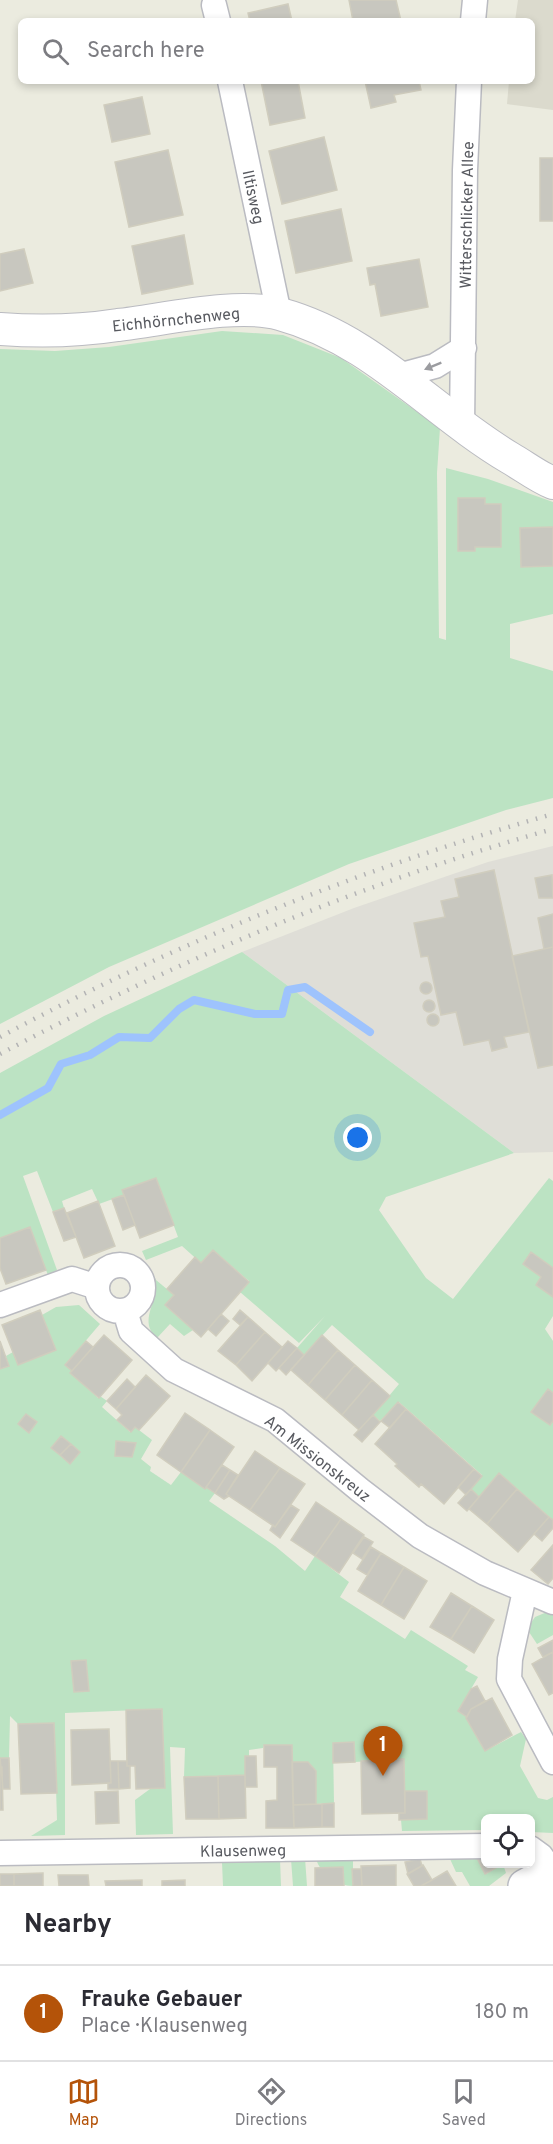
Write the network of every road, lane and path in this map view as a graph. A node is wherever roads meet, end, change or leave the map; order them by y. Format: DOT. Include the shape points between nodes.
graph roads {
  1 [pos="475,0"];
  2 [pos="473,18"];
  3 [pos="231,84"];
  4 [pos="469,84"];
  5 [pos="279,314"];
  6 [pos="0,329"];
  7 [pos="464,348"];
  8 [pos="398,376"];
  9 [pos="462,426"];
  10 [pos="553,483"];
  11 [pos="97,1287"];
  12 [pos="0,1305"];
  13 [pos="125,1311"];
  14 [pos="525,1591"];
  15 [pos="553,1602"];
  16 [pos="553,1762"];
  17 [pos="481,1846"];
  18 [pos="0,1853"];
  1 -- 2 [label="street"];
  3 -- 5 [label="street, Iltisweg"];
  4 -- 7 [label="street, Witterschlicker Allee"];
  5 -- 6 [label="street, Eichhörnchenweg" via="245,311 68,330"];
  5 -- 8 [label="street, Eichhörnchenweg" via="329,332"];
  7 -- 8 [label="street, one-way" via="435,366"];
  7 -- 9 [label="street, Witterschlicker Allee"];
  8 -- 9 [label="street, Eichhörnchenweg"];
  9 -- 10 [label="street, Eichhörnchenweg"];
  11 -- 12 [label="street" via="72,1279"];
  11 -- 13 [label="street" via="106,1307"];
  11 -- 13 [label="street" via="107,1269 128,1266 136,1272 143,1293 133,1308"];
  13 -- 14 [label="street, Am Missionskreuz" via="131,1331 174,1370 274,1420 420,1536"];
  14 -- 15 [label="street, Am Missionskreuz"];
  14 -- 16 [label="street" via="509,1679"];
  17 -- 18 [label="street, Klausenweg"];
}
